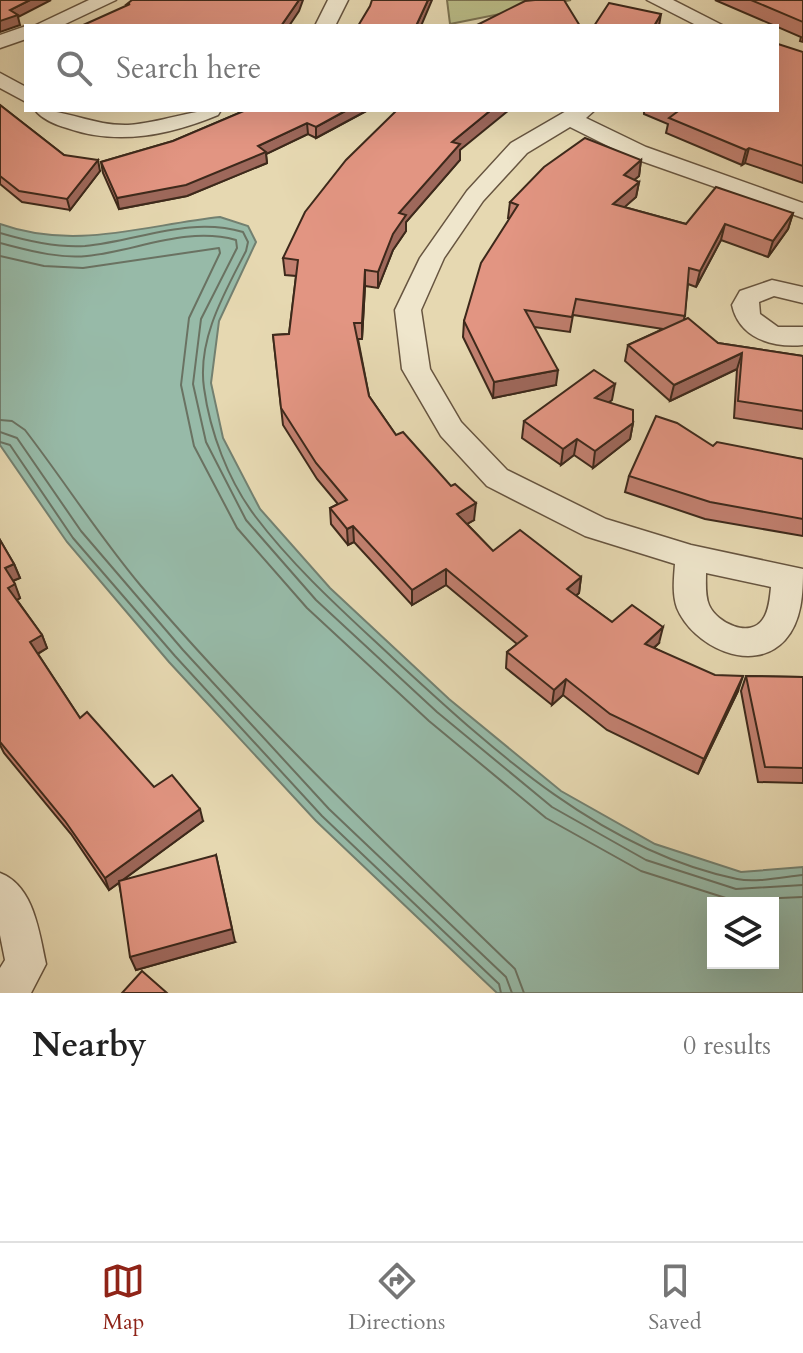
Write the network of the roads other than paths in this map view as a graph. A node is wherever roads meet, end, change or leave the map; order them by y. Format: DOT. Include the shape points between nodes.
graph roads {
  1 [pos="106,0"];
  2 [pos="338,0"];
  3 [pos="657,0"];
  4 [pos="49,24"];
  5 [pos="326,24"];
  6 [pos="710,24"];
  7 [pos="24,33"];
  8 [pos="0,42"];
  9 [pos="0,79"];
  10 [pos="24,95"];
  11 [pos="50,112"];
  12 [pos="204,112"];
  13 [pos="577,114"];
  14 [pos="803,211"];
  15 [pos="802,293"];
  16 [pos="803,336"];
  17 [pos="691,557"];
  18 [pos="796,581"];
  19 [pos="0,891"];
  20 [pos="8,993"];
  1 -- 4 [label="street"];
  2 -- 5 [label="street"];
  3 -- 6 [label="street"];
  7 -- 8 [label="street"];
  9 -- 10 [label="street"];
  11 -- 12 [label="street" via="76,126 124,131 157,128"];
  13 -- 14 [label="street" via="638,152"];
  13 -- 17 [label="street" via="519,148 475,196 432,258 408,310 416,369 451,429 497,478 596,528"];
  15 -- 16 [label="street" via="772,288 749,297 745,305 752,324 765,332"];
  17 -- 18 [label="street"];
  17 -- 18 [label="street" via="692,604 701,623 732,641 754,641 772,632"];
  19 -- 20 [label="street" via="16,918 26,964"];
}
